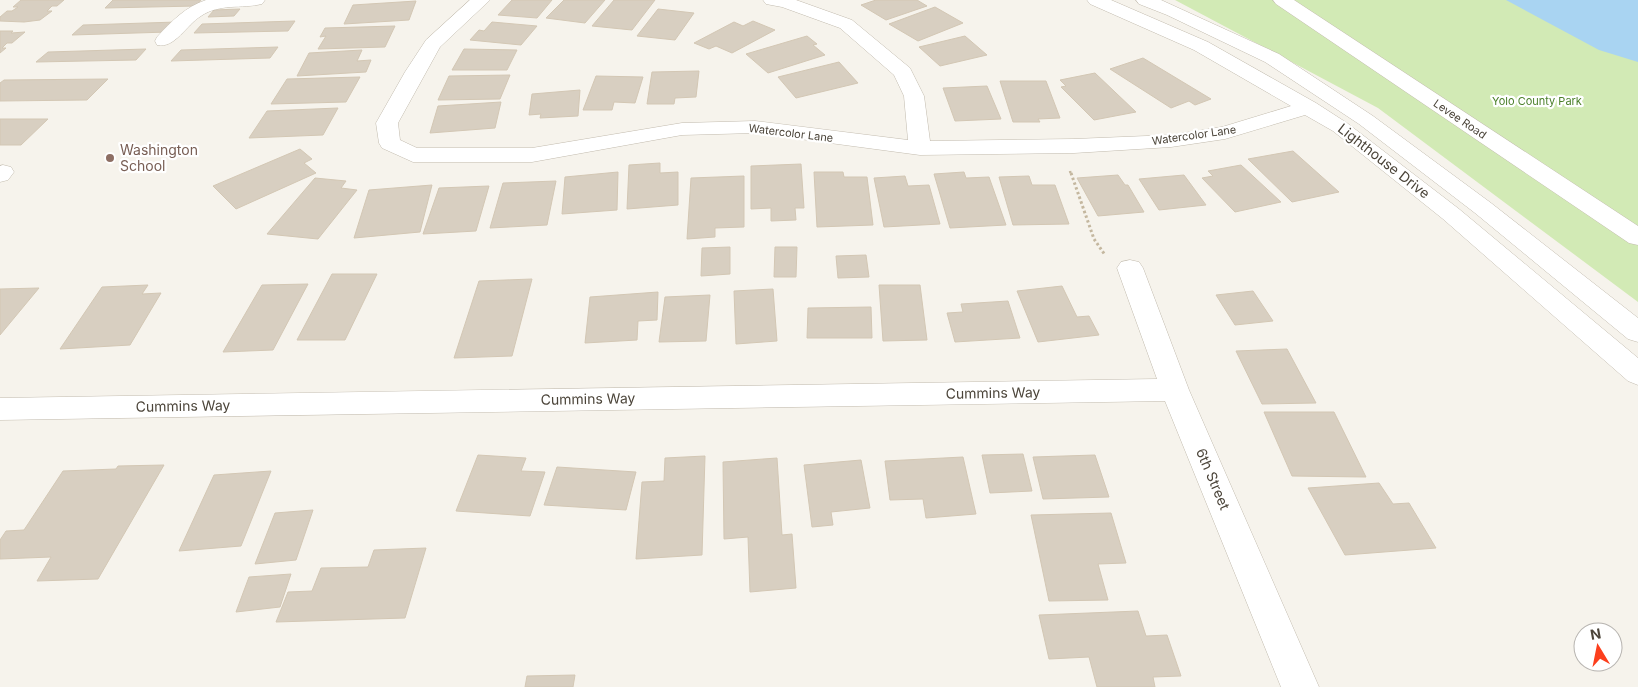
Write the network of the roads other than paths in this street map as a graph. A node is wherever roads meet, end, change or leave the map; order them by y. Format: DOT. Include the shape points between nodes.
graph roads {
  1 [pos="256,0"];
  2 [pos="481,0"];
  3 [pos="772,0"];
  4 [pos="1096,0"];
  5 [pos="1145,0"];
  6 [pos="1282,0"];
  7 [pos="164,41"];
  8 [pos="1309,108"];
  9 [pos="920,148"];
  10 [pos="1638,237"];
  11 [pos="1130,268"];
  12 [pos="1638,332"];
  13 [pos="1638,374"];
  14 [pos="1176,390"];
  15 [pos="0,409"];
  16 [pos="1300,687"];
  1 -- 7 [label="street" via="212,3 191,13"];
  2 -- 9 [label="street, Watercolor Lane" via="433,44 415,72 387,123 390,143 414,155 532,155 682,129 755,127"];
  3 -- 9 [label="street" via="846,24 903,72 914,96"];
  4 -- 8 [label="street, Lighthouse Drive" via="1201,46"];
  5 -- 12 [label="street, Lighthouse Drive" via="1272,58 1366,120 1483,208"];
  6 -- 10 [label="street, Levee Road"];
  8 -- 9 [label="street, Watercolor Lane" via="1225,133 1171,141"];
  8 -- 13 [label="street, Lighthouse Drive" via="1340,127 1451,214"];
  11 -- 14 [label="street, 6th Street"];
  14 -- 15 [label="street, Cummins Way"];
  14 -- 16 [label="street, 6th Street"];
}
